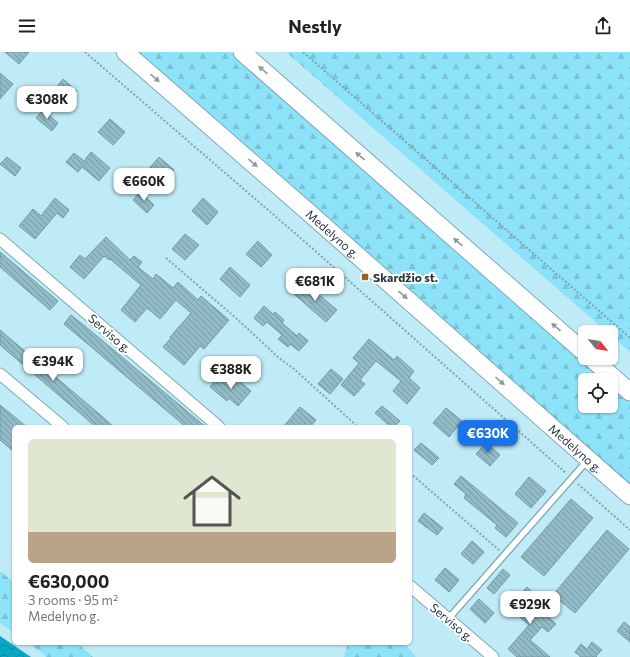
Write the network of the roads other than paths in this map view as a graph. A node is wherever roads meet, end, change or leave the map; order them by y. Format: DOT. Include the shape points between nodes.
graph roads {
  1 [pos="125,52"];
  2 [pos="242,52"];
  3 [pos="0,239"];
  4 [pos="578,347"];
  5 [pos="599,365"];
  6 [pos="0,374"];
  7 [pos="630,392"];
  8 [pos="61,425"];
  9 [pos="217,425"];
  10 [pos="588,459"];
  11 [pos="630,496"];
  12 [pos="412,588"];
  13 [pos="448,618"];
  14 [pos="493,657"];
  1 -- 10 [label="main road, Medelyno g., one-way"];
  4 -- 2 [label="main road, one-way"];
  3 -- 9 [label="street, Serviso g."];
  5 -- 7 [label="main road"];
  6 -- 8 [label="street"];
  10 -- 11 [label="main road, Medelyno g."];
  10 -- 13 [label="lane"];
  12 -- 13 [label="street, Serviso g."];
  13 -- 14 [label="street, Serviso g."];
}
